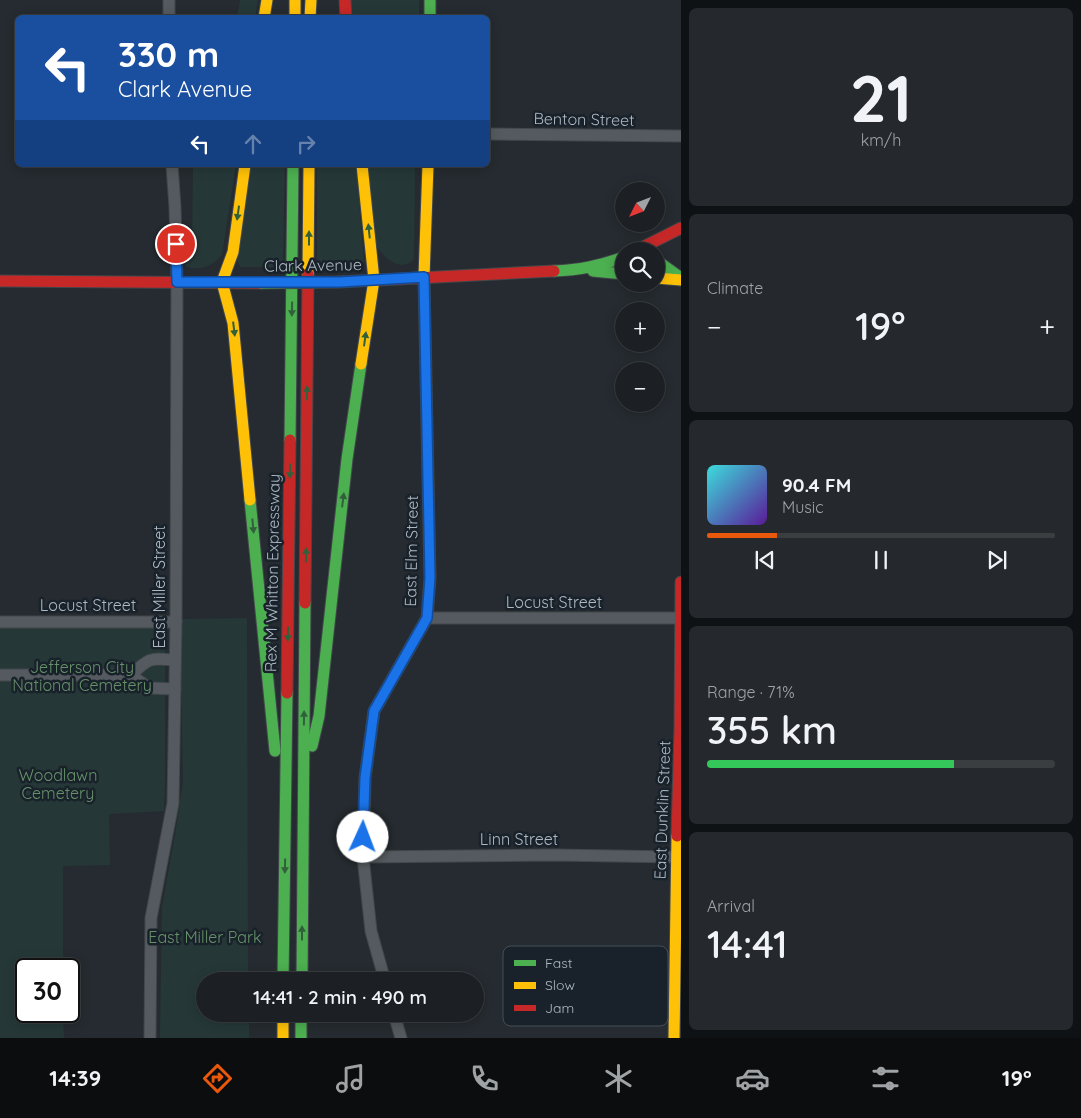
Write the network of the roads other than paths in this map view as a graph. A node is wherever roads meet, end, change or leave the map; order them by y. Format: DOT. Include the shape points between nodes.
graph roads {
  1 [pos="169,0"];
  2 [pos="267,0"];
  3 [pos="295,0"];
  4 [pos="310,0"];
  5 [pos="345,0"];
  6 [pos="430,0"];
  7 [pos="169,15"];
  8 [pos="264,15"];
  9 [pos="295,15"];
  10 [pos="310,15"];
  11 [pos="346,15"];
  12 [pos="430,15"];
  13 [pos="490,134"];
  14 [pos="681,136"];
  15 [pos="172,167"];
  16 [pos="244,167"];
  17 [pos="293,167"];
  18 [pos="309,167"];
  19 [pos="362,167"];
  20 [pos="428,167"];
  21 [pos="681,228"];
  22 [pos="655,242"];
  23 [pos="615,260"];
  24 [pos="665,267"];
  25 [pos="581,270"];
  26 [pos="615,273"];
  27 [pos="424,277"];
  28 [pos="665,278"];
  29 [pos="681,279"];
  30 [pos="374,280"];
  31 [pos="0,281"];
  32 [pos="177,282"];
  33 [pos="222,282"];
  34 [pos="681,582"];
  35 [pos="427,618"];
  36 [pos="681,618"];
  37 [pos="0,622"];
  38 [pos="176,622"];
  39 [pos="681,625"];
  40 [pos="175,660"];
  41 [pos="0,675"];
  42 [pos="131,675"];
  43 [pos="175,689"];
  44 [pos="303,790"];
  45 [pos="285,834"];
  46 [pos="362,857"];
  47 [pos="676,857"];
  48 [pos="283,972"];
  49 [pos="302,972"];
  50 [pos="382,972"];
  51 [pos="283,1022"];
  52 [pos="301,1022"];
  53 [pos="396,1022"];
  54 [pos="150,1038"];
  55 [pos="283,1038"];
  56 [pos="301,1038"];
  57 [pos="401,1038"];
  58 [pos="674,1038"];
  1 -- 7 [label="street"];
  2 -- 8 [label="main road"];
  3 -- 9 [label="main road"];
  4 -- 10 [label="main road"];
  5 -- 11 [label="main road"];
  6 -- 12 [label="main road"];
  13 -- 14 [label="street, Benton Street"];
  15 -- 32 [label="street, East Miller Street"];
  16 -- 33 [label="main road, one-way" via="233,252"];
  17 -- 45 [label="main road, Rex M Whitton Expressway, one-way"];
  44 -- 18 [label="main road, Rex M Whitton Expressway, one-way"];
  30 -- 19 [label="main road, one-way"];
  20 -- 27 [label="main road, East Elm Street"];
  21 -- 22 [label="main road"];
  23 -- 25 [label="main road, Clark Avenue"];
  24 -- 29 [label="main road"];
  25 -- 26 [label="main road"];
  25 -- 27 [label="main road, Clark Avenue"];
  27 -- 30 [label="main road, Clark Avenue"];
  27 -- 35 [label="street, East Elm Street" via="430,578"];
  28 -- 29 [label="main road"];
  30 -- 33 [label="main road, Clark Avenue, bridge"];
  44 -- 30 [label="main road, one-way" via="319,716 346,469"];
  31 -- 32 [label="main road, Clark Avenue"];
  32 -- 33 [label="main road, Clark Avenue"];
  32 -- 38 [label="street, East Miller Street"];
  33 -- 45 [label="main road, one-way" via="233,323"];
  34 -- 36 [label="main road, East Dunklin Street"];
  35 -- 36 [label="street, Locust Street"];
  35 -- 46 [label="street, East Elm Street" via="374,711 365,778"];
  36 -- 39 [label="main road, East Dunklin Street"];
  37 -- 38 [label="street, Locust Street"];
  38 -- 40 [label="street, East Miller Street"];
  39 -- 47 [label="main road, East Dunklin Street"];
  40 -- 42 [label="street" via="151,658"];
  40 -- 43 [label="street, East Miller Street"];
  41 -- 42 [label="street"];
  42 -- 43 [label="street" via="149,688"];
  43 -- 54 [label="street, East Miller Street" via="173,803 151,918"];
  49 -- 44 [label="main road, Rex M Whitton Expressway, one-way"];
  45 -- 48 [label="main road, Rex M Whitton Expressway, one-way"];
  46 -- 47 [label="street, Linn Street"];
  46 -- 50 [label="street, East Elm Street" via="371,931"];
  47 -- 58 [label="main road, East Dunklin Street"];
  51 -- 55 [label="main road"];
  52 -- 56 [label="main road"];
  53 -- 57 [label="street"];
}
